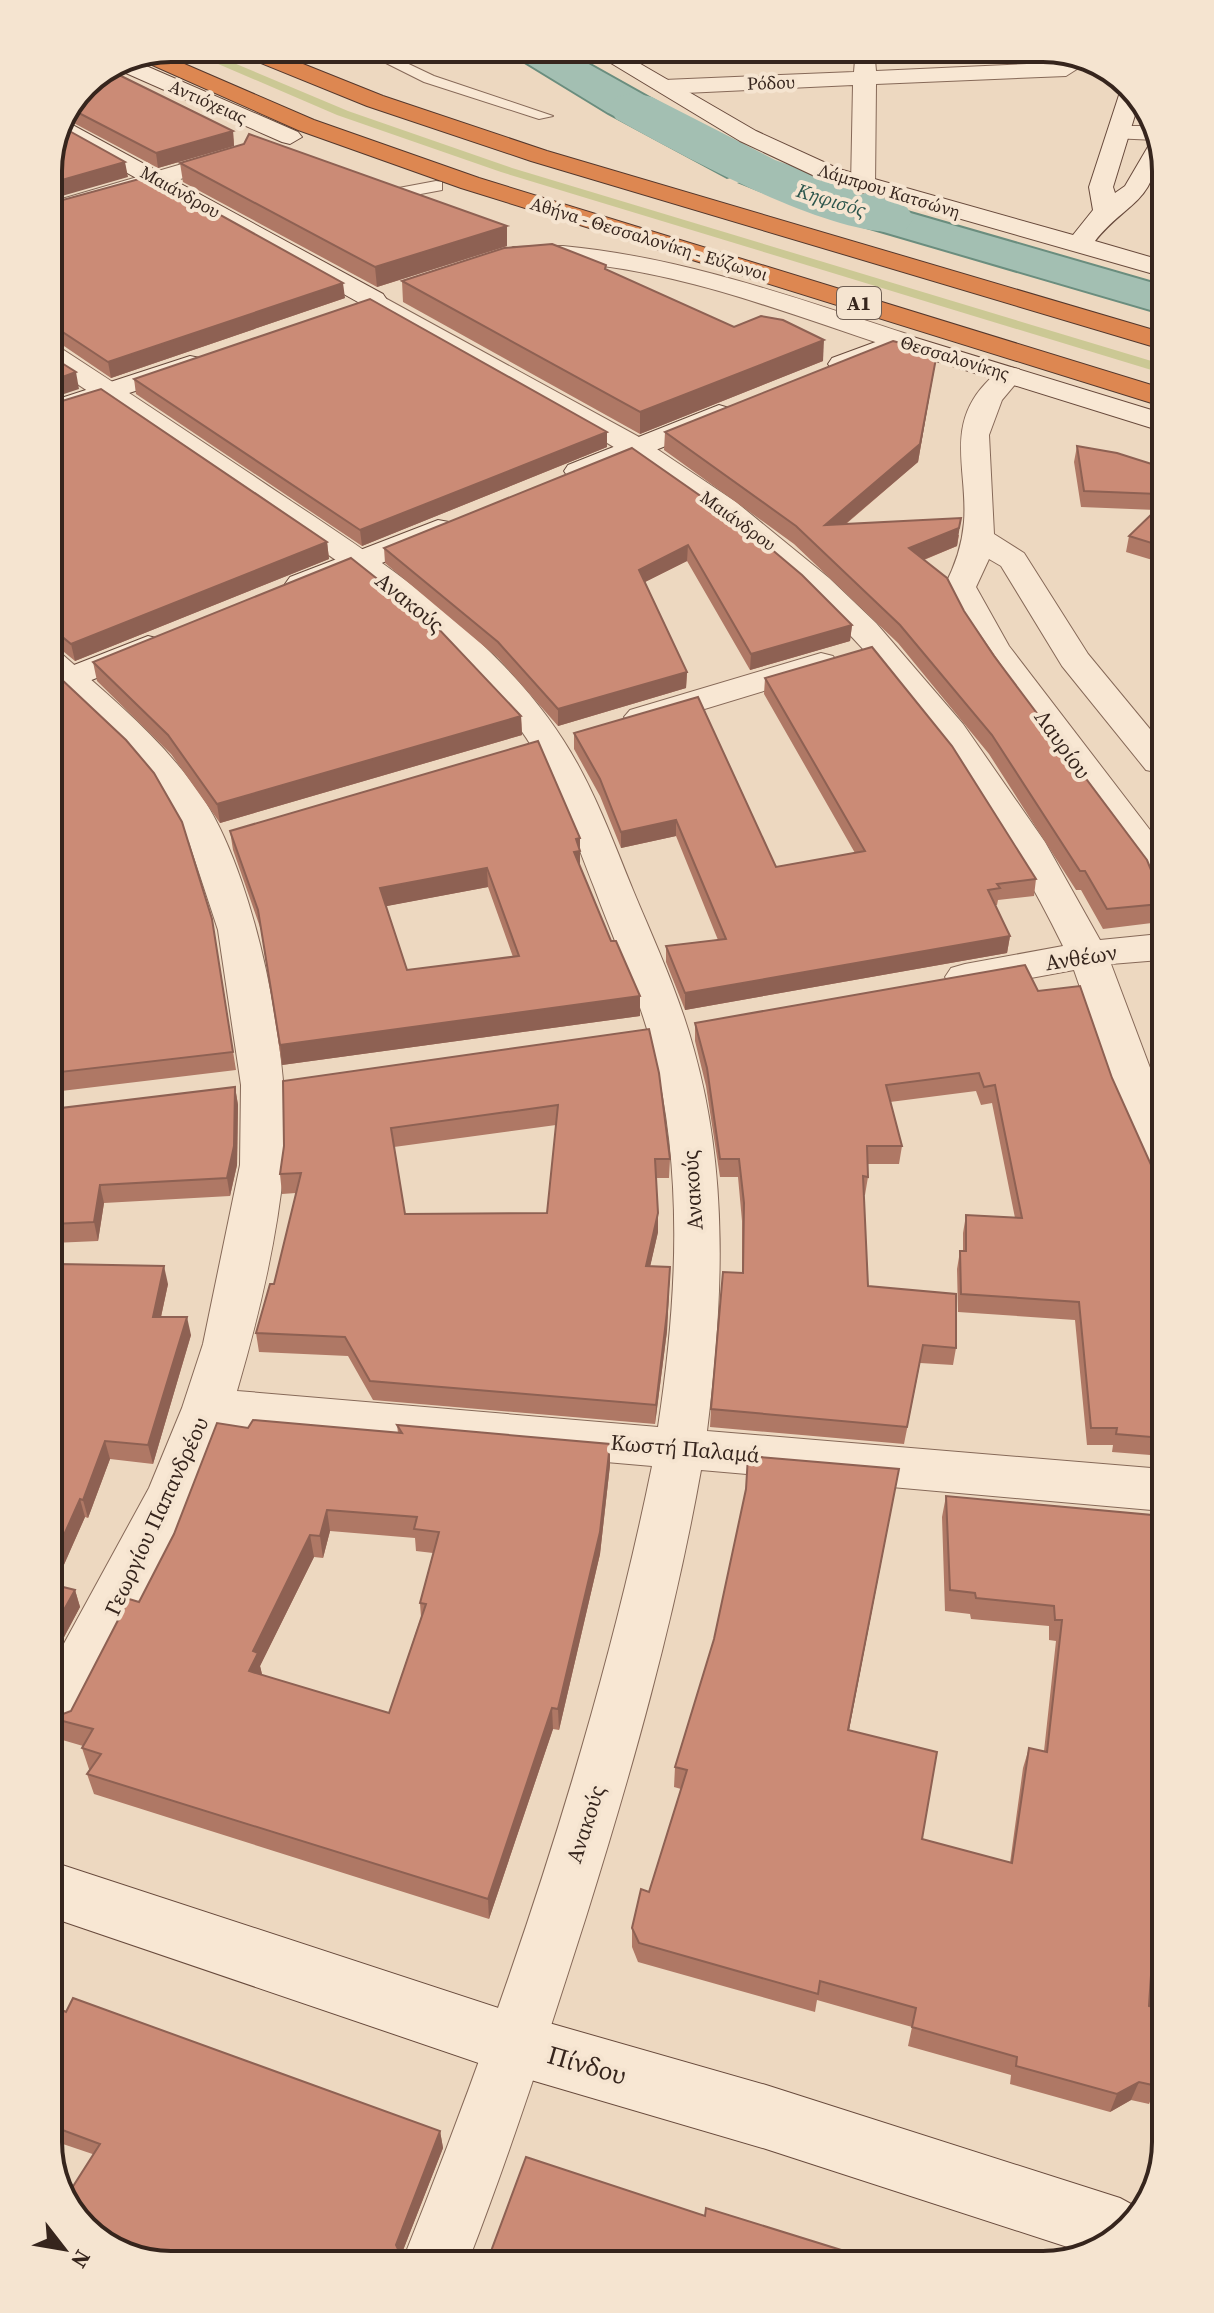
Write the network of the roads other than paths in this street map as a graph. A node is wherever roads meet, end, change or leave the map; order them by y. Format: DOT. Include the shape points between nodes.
graph roads {
  1 [pos="279,62"];
  2 [pos="316,62"];
  3 [pos="393,62"];
  4 [pos="621,62"];
  5 [pos="864,62"];
  6 [pos="163,63"];
  7 [pos="1064,64"];
  8 [pos="134,69"];
  9 [pos="862,79"];
  10 [pos="664,87"];
  11 [pos="375,101"];
  12 [pos="1128,103"];
  13 [pos="545,116"];
  14 [pos="70,131"];
  15 [pos="1119,133"];
  16 [pos="1145,133"];
  17 [pos="290,137"];
  18 [pos="237,155"];
  19 [pos="1151,161"];
  20 [pos="157,179"];
  21 [pos="436,186"];
  22 [pos="863,186"];
  23 [pos="394,194"];
  24 [pos="62,207"];
  25 [pos="1106,211"];
  26 [pos="559,212"];
  27 [pos="1078,245"];
  28 [pos="485,264"];
  29 [pos="1152,266"];
  30 [pos="388,296"];
  31 [pos="345,310"];
  32 [pos="1152,339"];
  33 [pos="900,341"];
  34 [pos="212,356"];
  35 [pos="62,361"];
  36 [pos="1009,375"];
  37 [pos="812,377"];
  38 [pos="110,391"];
  39 [pos="1152,394"];
  40 [pos="754,400"];
  41 [pos="62,408"];
  42 [pos="1152,419"];
  43 [pos="637,448"];
  44 [pos="555,481"];
  45 [pos="471,515"];
  46 [pos="979,538"];
  47 [pos="359,561"];
  48 [pos="273,596"];
  49 [pos="172,637"];
  50 [pos="881,645"];
  51 [pos="62,673"];
  52 [pos="62,679"];
  53 [pos="566,739"];
  54 [pos="1152,754"];
  55 [pos="1152,857"];
  56 [pos="1152,948"];
  57 [pos="1088,956"];
  58 [pos="932,983"];
  59 [pos="278,1083"];
  60 [pos="218,1090"];
  61 [pos="1152,1134"];
  62 [pos="207,1408"];
  63 [pos="683,1448"];
  64 [pos="1152,1489"];
  65 [pos="62,1700"];
  66 [pos="62,1893"];
  67 [pos="514,2044"];
  68 [pos="1110,2228"];
  69 [pos="439,2251"];
  1 -- 11 [label="highway, Α1"];
  2 -- 11 [label="highway"];
  3 -- 13 [label="lane"];
  4 -- 10 [label="street, Λάμπρου Κατσώνη"];
  5 -- 9 [label="street"];
  6 -- 26 [label="highway, Αθήνα - Θεσσαλονίκη - Εύζωνοι / Α1" via="306,125"];
  7 -- 9 [label="street, Ρόδου" via="1054,72"];
  8 -- 17 [label="street, Αντιόχειας"];
  9 -- 10 [label="street, Ρόδου"];
  9 -- 22 [label="street"];
  10 -- 22 [label="street, Λάμπρου Κατσώνη" via="796,160"];
  11 -- 32 [label="highway, Α1" via="594,174"];
  12 -- 15 [label="street"];
  14 -- 20 [label="street, Μαιάνδρου"];
  15 -- 16 [label="street"];
  15 -- 25 [label="street" via="1101,187"];
  17 -- 21 [label="highway"];
  18 -- 20 [label="street"];
  19 -- 25 [label="street" via="1135,190"];
  20 -- 24 [label="street"];
  20 -- 30 [label="street, Μαιάνδρου"];
  21 -- 23 [label="lane"];
  21 -- 26 [label="highway"];
  22 -- 27 [label="street, Λάμπρου Κατσώνη"];
  25 -- 27 [label="street"];
  26 -- 39 [label="highway, Αθήνα - Θεσσαλονίκη - Εύζωνοι / Α1"];
  27 -- 29 [label="street, Λάμπρου Κατσώνη"];
  28 -- 33 [label="street, Θεσσαλονίκης" via="547,252 613,256"];
  30 -- 31 [label="street"];
  30 -- 43 [label="street, Μαιάνδρου"];
  33 -- 36 [label="street, Θεσσαλονίκης"];
  33 -- 37 [label="street"];
  34 -- 38 [label="street"];
  35 -- 38 [label="street, Ανακούς"];
  36 -- 42 [label="street, Θεσσαλονίκης"];
  36 -- 46 [label="street, Λαυρίου" via="985,400 973,436"];
  38 -- 41 [label="street"];
  38 -- 47 [label="street, Ανακούς"];
  40 -- 43 [label="street"];
  43 -- 44 [label="street"];
  43 -- 50 [label="street, Μαιάνδρου" via="771,543"];
  45 -- 47 [label="street"];
  46 -- 54 [label="street" via="1013,560 1074,659"];
  46 -- 55 [label="street, Λαυρίου" via="966,602 1101,796"];
  47 -- 48 [label="street"];
  47 -- 53 [label="street, Ανακούς" via="442,627"];
  49 -- 51 [label="street"];
  50 -- 53 [label="street"];
  50 -- 57 [label="street, Μαιάνδρου" via="991,789"];
  52 -- 59 [label="street, Γεωργίου Παπανδρέου" via="136,738 222,838 238,930"];
  53 -- 63 [label="street, Ανακούς" via="580,800 668,1028 681,1087 697,1204"];
  56 -- 57 [label="street, Ανθέων"];
  57 -- 58 [label="street, Ανθέων"];
  57 -- 61 [label="street, Μαιάνδρου"];
  59 -- 60 [label="street"];
  59 -- 62 [label="street, Γεωργίου Παπανδρέου" via="246,1258"];
  62 -- 63 [label="street, Κωστή Παλαμά"];
  62 -- 65 [label="street, Γεωργίου Παπανδρέου" via="172,1492"];
  63 -- 64 [label="street, Κωστή Παλαμά"];
  63 -- 67 [label="street, Ανακούς" via="665,1545 614,1734"];
  66 -- 67 [label="street, Πίνδου"];
  67 -- 68 [label="street, Πίνδου" via="766,2117"];
  67 -- 69 [label="street, Ανακούς"];
}
